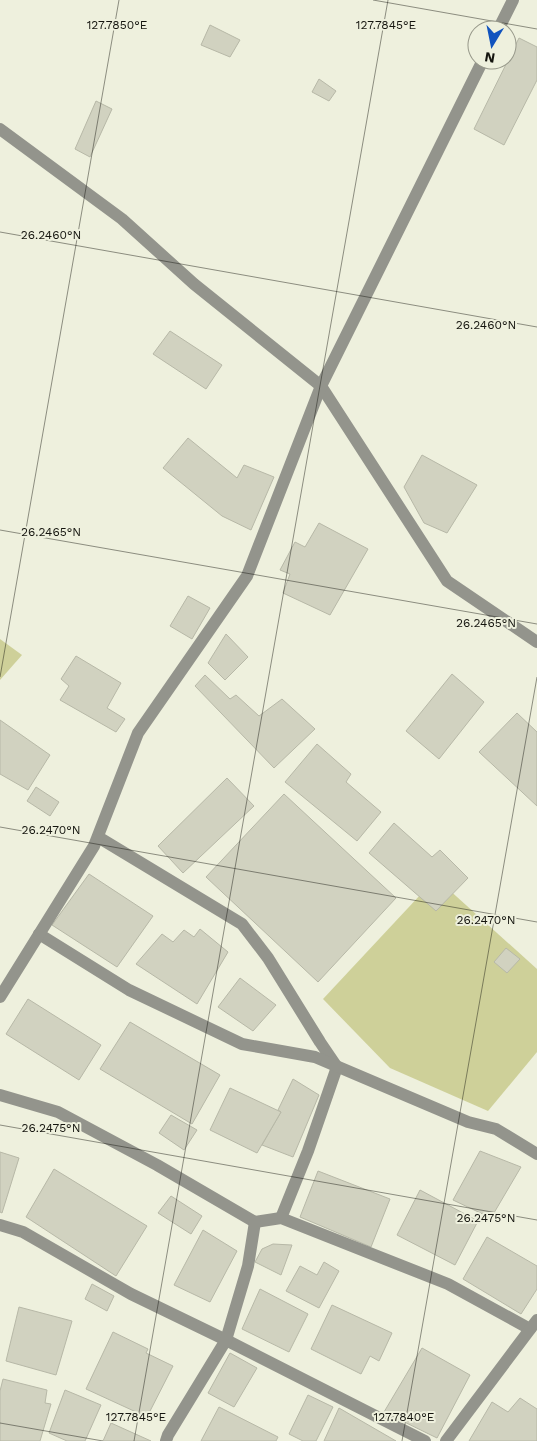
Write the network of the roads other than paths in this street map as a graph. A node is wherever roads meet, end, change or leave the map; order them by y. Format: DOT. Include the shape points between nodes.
graph roads {
  1 [pos="512,0"];
  2 [pos="503,20"];
  3 [pos="478,70"];
  4 [pos="0,128"];
  5 [pos="321,386"];
  6 [pos="537,642"];
  7 [pos="98,837"];
  8 [pos="40,934"];
  9 [pos="0,997"];
  10 [pos="337,1067"];
  11 [pos="0,1095"];
  12 [pos="537,1154"];
  13 [pos="281,1218"];
  14 [pos="254,1222"];
  15 [pos="0,1225"];
  16 [pos="533,1324"];
  17 [pos="226,1340"];
  18 [pos="166,1441"];
  19 [pos="425,1441"];
  20 [pos="446,1441"];
  1 -- 2 [label="street"];
  3 -- 5 [label="street"];
  4 -- 5 [label="street" via="122,220 194,284"];
  5 -- 6 [label="street" via="447,581"];
  5 -- 7 [label="street" via="247,576 138,733"];
  7 -- 8 [label="street"];
  7 -- 10 [label="street" via="242,924 268,958"];
  8 -- 9 [label="street"];
  8 -- 10 [label="street" via="129,990 242,1044 315,1057"];
  10 -- 12 [label="street" via="468,1122 496,1129"];
  10 -- 13 [label="street"];
  11 -- 14 [label="street" via="58,1112"];
  13 -- 14 [label="street"];
  13 -- 16 [label="street" via="448,1284"];
  14 -- 17 [label="street" via="248,1266"];
  15 -- 17 [label="street" via="22,1232 131,1294"];
  16 -- 20 [label="street"];
  17 -- 18 [label="street"];
  17 -- 19 [label="street"];
}
